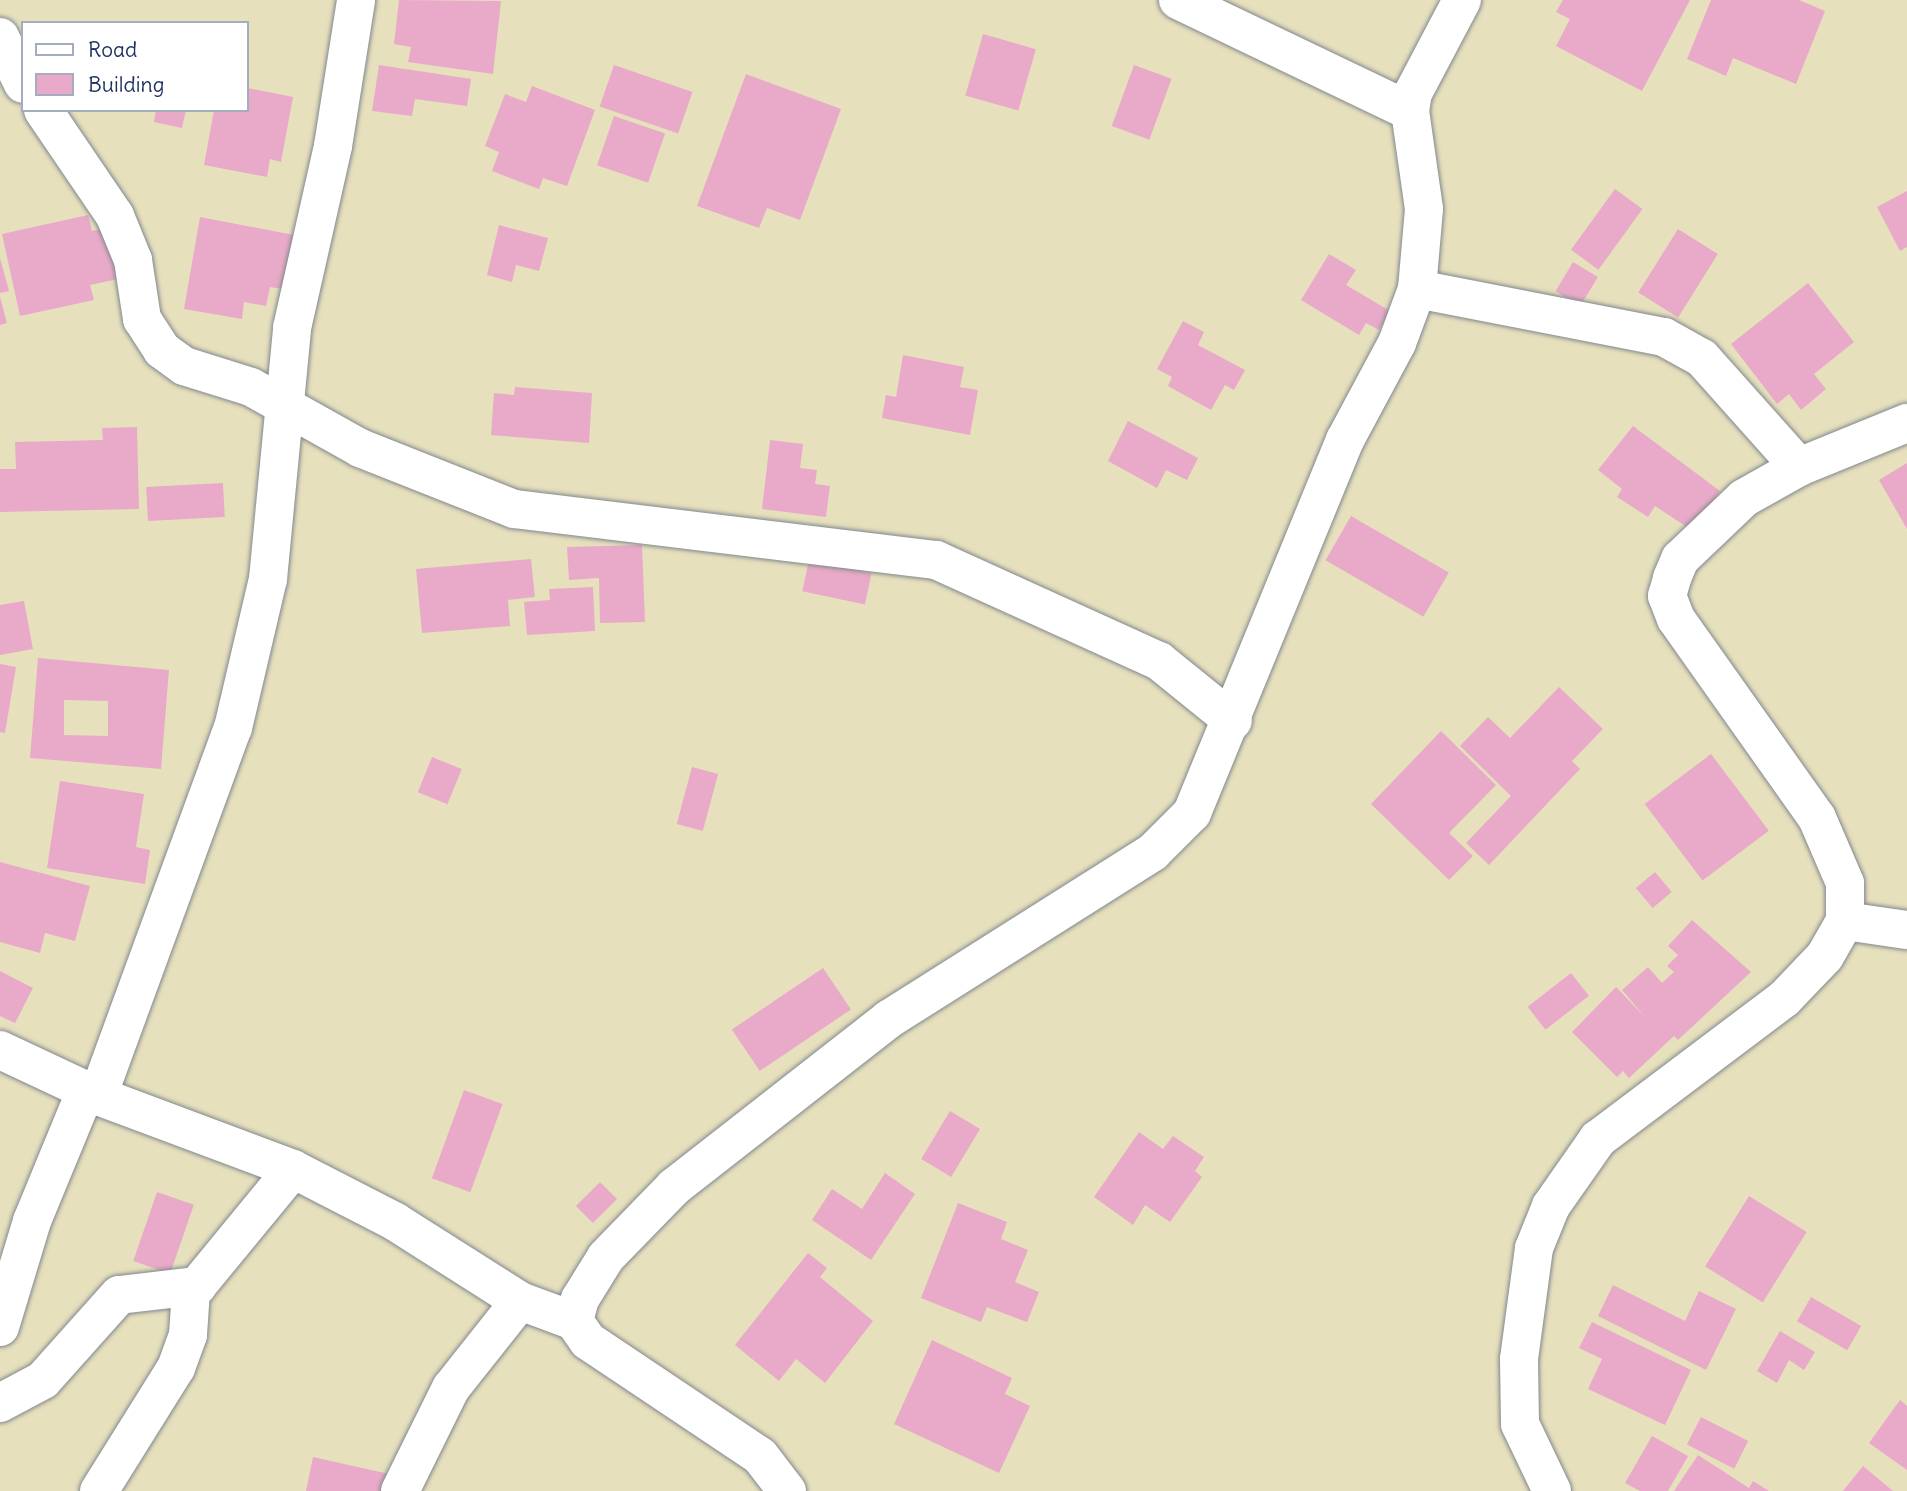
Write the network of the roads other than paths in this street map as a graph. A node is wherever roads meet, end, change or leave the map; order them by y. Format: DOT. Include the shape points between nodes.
graph roads {
  1 [pos="356,0"];
  2 [pos="1178,0"];
  3 [pos="1462,0"];
  4 [pos="0,37"];
  5 [pos="21,80"];
  6 [pos="1410,111"];
  7 [pos="44,112"];
  8 [pos="1417,289"];
  9 [pos="287,404"];
  10 [pos="1907,423"];
  11 [pos="1798,467"];
  12 [pos="1233,721"];
  13 [pos="1845,921"];
  14 [pos="1907,930"];
  15 [pos="0,1050"];
  16 [pos="92,1093"];
  17 [pos="293,1169"];
  18 [pos="191,1290"];
  19 [pos="520,1301"];
  20 [pos="574,1321"];
  21 [pos="0,1326"];
  22 [pos="0,1404"];
  23 [pos="99,1491"];
  24 [pos="400,1491"];
  25 [pos="787,1491"];
  26 [pos="1552,1491"];
  1 -- 9 [label="street" via="333,146 292,328"];
  2 -- 6 [label="street"];
  3 -- 6 [label="street" via="1413,93"];
  4 -- 5 [label="street"];
  6 -- 8 [label="street" via="1424,209"];
  7 -- 9 [label="street" via="115,216 133,260 142,318 162,350 184,366"];
  8 -- 11 [label="street" via="1664,337 1702,358"];
  8 -- 12 [label="street" via="1397,342 1345,440"];
  9 -- 12 [label="street" via="360,448 514,509 936,560 1159,661"];
  9 -- 16 [label="street" via="268,579 233,728"];
  10 -- 11 [label="street"];
  11 -- 13 [label="street" via="1744,498 1706,531 1680,559 1667,596 1675,620 1817,818 1845,883"];
  12 -- 20 [label="street" via="1192,813 1153,852 889,1019 674,1187 606,1257"];
  13 -- 14 [label="street"];
  13 -- 26 [label="street" via="1825,956 1784,999 1598,1139 1551,1206 1534,1248 1519,1359 1520,1424"];
  15 -- 16 [label="street"];
  16 -- 17 [label="street"];
  16 -- 21 [label="street" via="32,1221"];
  17 -- 18 [label="street"];
  17 -- 19 [label="street" via="394,1221"];
  18 -- 22 [label="street" via="119,1294 43,1380"];
  18 -- 23 [label="street" via="188,1335 176,1368"];
  19 -- 20 [label="street"];
  19 -- 24 [label="street" via="451,1388"];
  20 -- 25 [label="street" via="588,1341 760,1456"];
}
